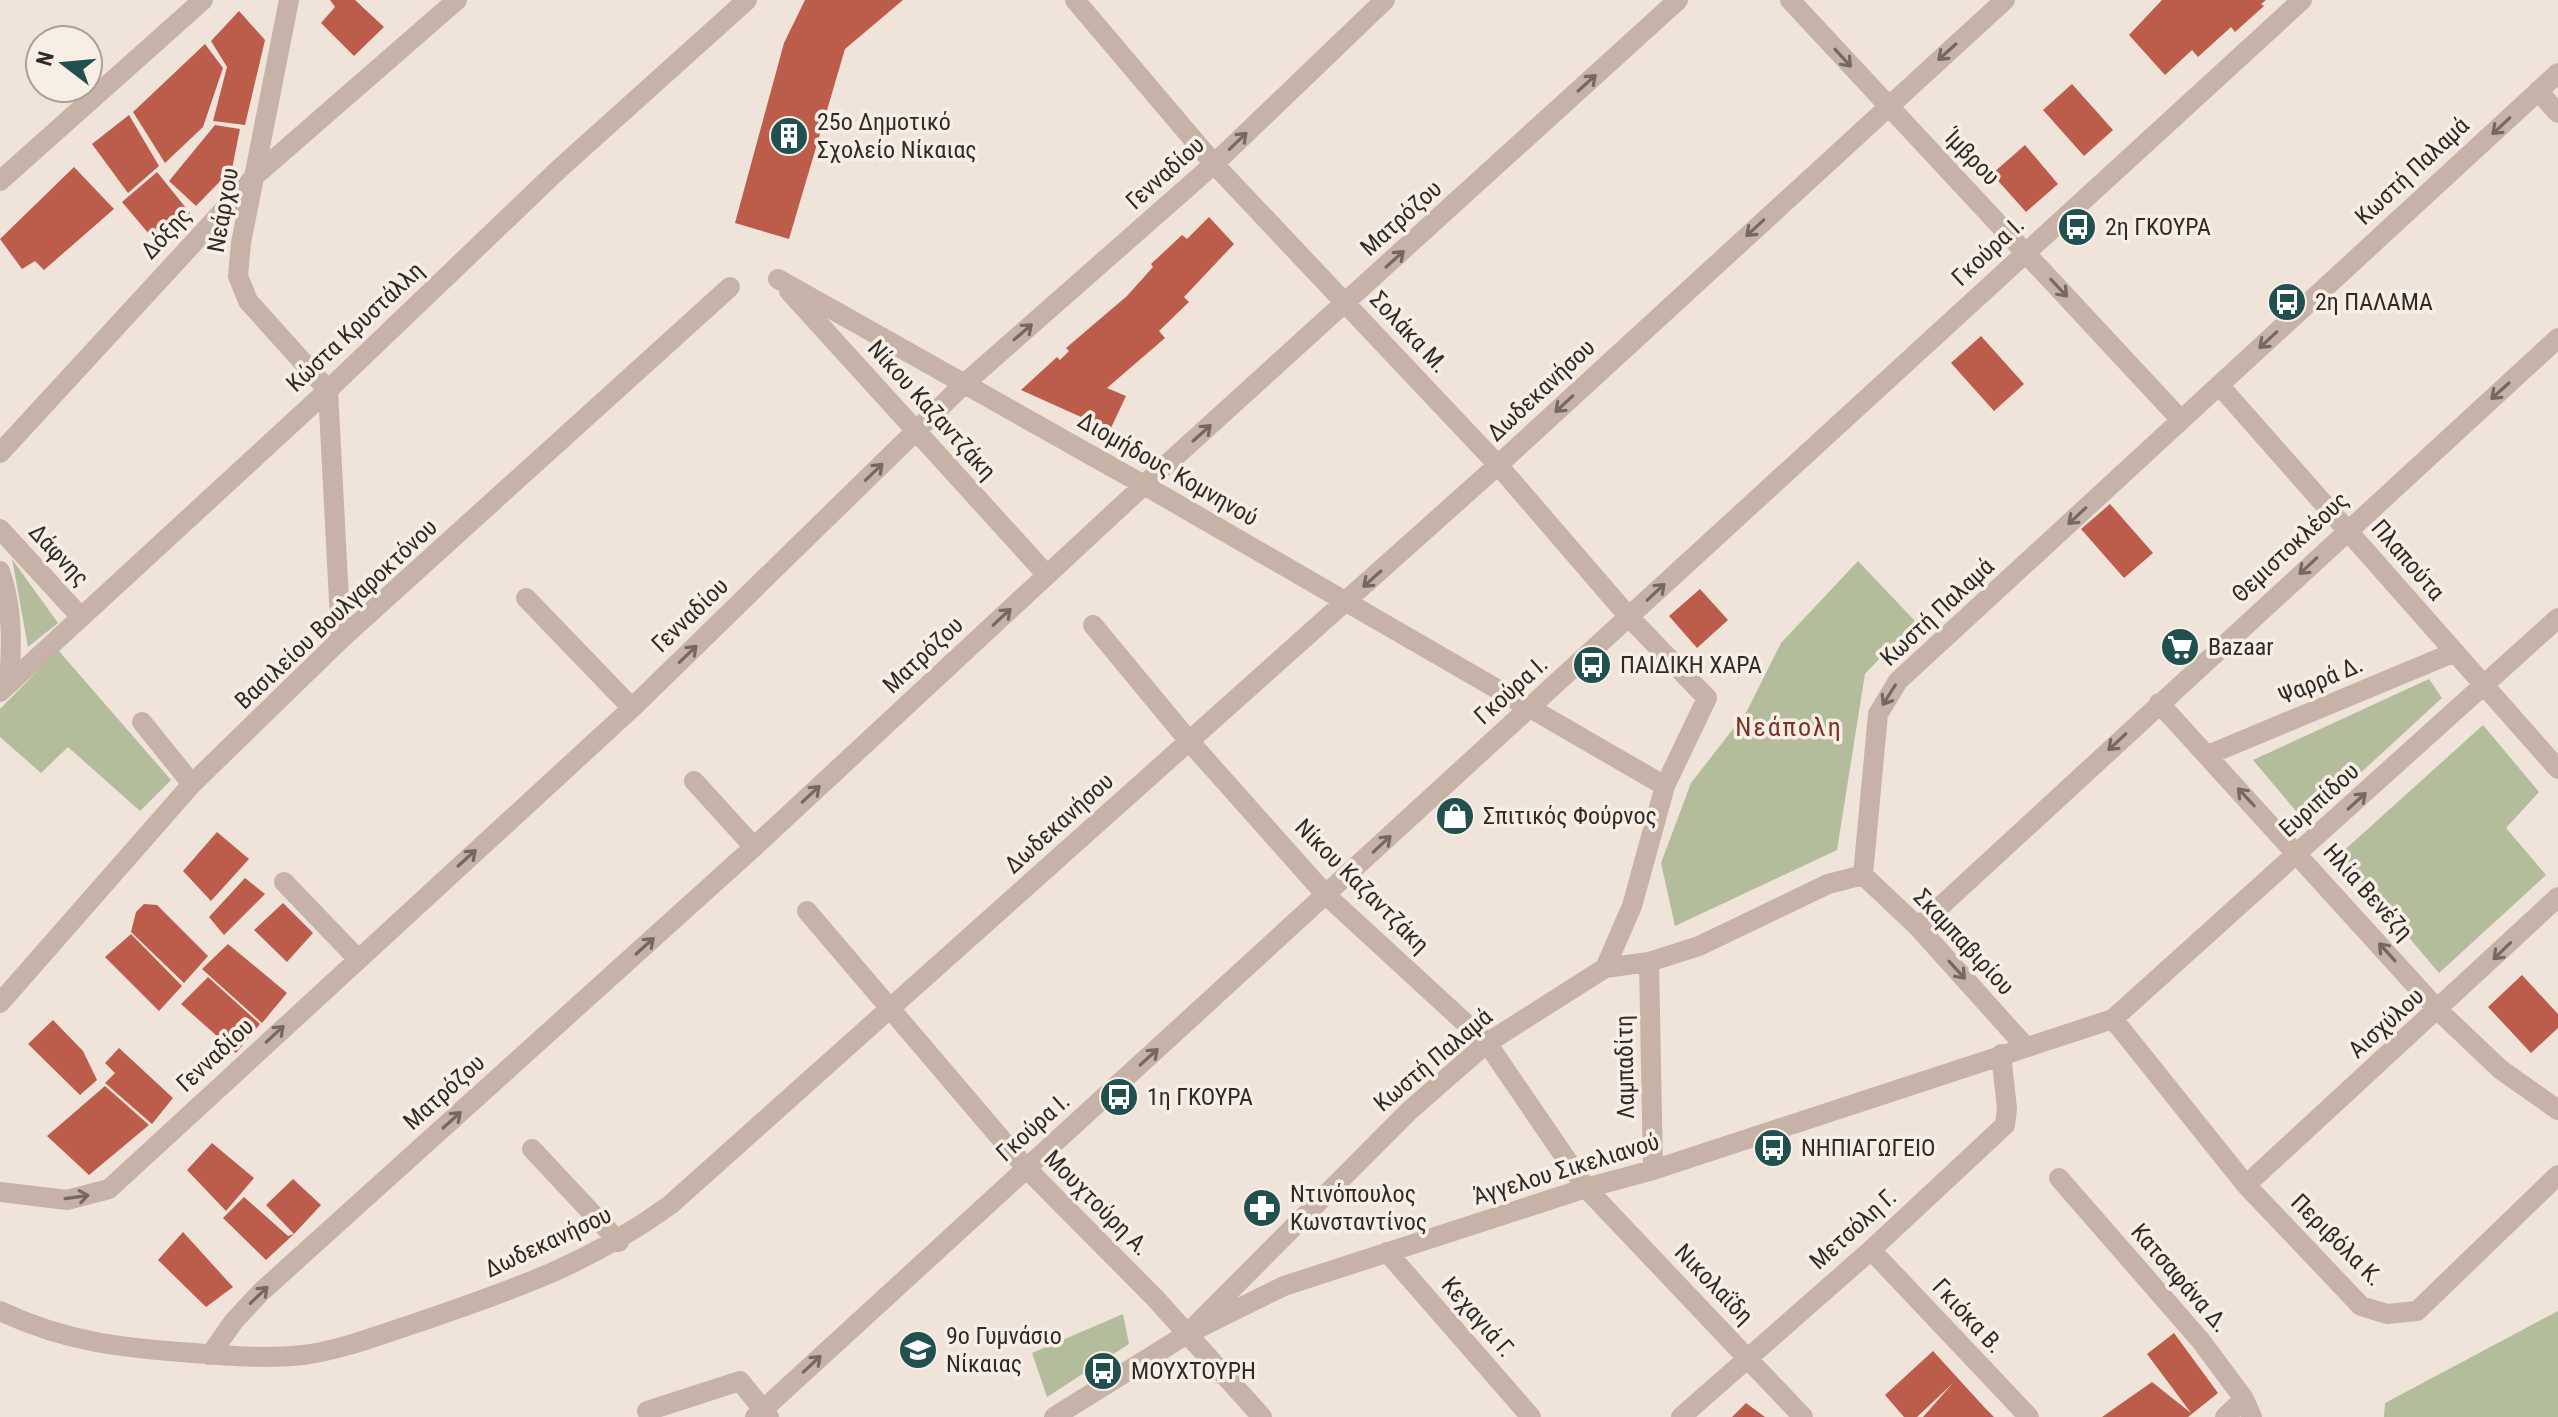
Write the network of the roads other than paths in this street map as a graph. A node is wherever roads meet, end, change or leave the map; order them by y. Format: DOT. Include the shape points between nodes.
graph roads {
  1 [pos="203,0"];
  2 [pos="289,0"];
  3 [pos="457,0"];
  4 [pos="747,0"];
  5 [pos="1075,0"];
  6 [pos="1385,0"];
  7 [pos="1678,0"];
  8 [pos="1790,0"];
  9 [pos="2005,0"];
  10 [pos="2302,0"];
  11 [pos="2558,73"];
  12 [pos="2538,91"];
  13 [pos="1887,106"];
  14 [pos="2558,113"];
  15 [pos="1214,164"];
  16 [pos="256,175"];
  17 [pos="0,181"];
  18 [pos="2026,252"];
  19 [pos="778,279"];
  20 [pos="730,287"];
  21 [pos="1346,303"];
  22 [pos="2558,338"];
  23 [pos="964,384"];
  24 [pos="2219,385"];
  25 [pos="328,390"];
  26 [pos="2181,420"];
  27 [pos="916,431"];
  28 [pos="0,453"];
  29 [pos="1498,465"];
  30 [pos="1144,485"];
  31 [pos="0,529"];
  32 [pos="2347,530"];
  33 [pos="0,571"];
  34 [pos="1047,575"];
  35 [pos="526,598"];
  36 [pos="1347,601"];
  37 [pos="80,616"];
  38 [pos="1629,617"];
  39 [pos="2558,618"];
  40 [pos="1093,625"];
  41 [pos="341,639"];
  42 [pos="2455,652"];
  43 [pos="2484,685"];
  44 [pos="4,688"];
  45 [pos="2159,703"];
  46 [pos="1530,707"];
  47 [pos="632,708"];
  48 [pos="142,722"];
  49 [pos="1189,741"];
  50 [pos="2208,755"];
  51 [pos="2558,769"];
  52 [pos="694,781"];
  53 [pos="192,784"];
  54 [pos="1665,786"];
  55 [pos="754,847"];
  56 [pos="2299,854"];
  57 [pos="1863,875"];
  58 [pos="284,882"];
  59 [pos="1326,895"];
  60 [pos="2558,897"];
  61 [pos="807,911"];
  62 [pos="1918,927"];
  63 [pos="357,958"];
  64 [pos="1649,962"];
  65 [pos="1605,968"];
  66 [pos="0,1003"];
  67 [pos="892,1008"];
  68 [pos="2439,1011"];
  69 [pos="2113,1019"];
  70 [pos="1487,1043"];
  71 [pos="2025,1046"];
  72 [pos="2001,1054"];
  73 [pos="2558,1110"];
  74 [pos="532,1149"];
  75 [pos="1026,1168"];
  76 [pos="1653,1170"];
  77 [pos="2558,1175"];
  78 [pos="2059,1178"];
  79 [pos="2246,1185"];
  80 [pos="1586,1188"];
  81 [pos="0,1192"];
  82 [pos="619,1242"];
  83 [pos="1871,1250"];
  84 [pos="1387,1252"];
  85 [pos="0,1311"];
  86 [pos="1187,1334"];
  87 [pos="210,1355"];
  88 [pos="1748,1358"];
  89 [pos="2248,1408"];
  90 [pos="649,1414"];
  91 [pos="762,1415"];
  92 [pos="626,1417"];
  93 [pos="1054,1417"];
  94 [pos="1262,1417"];
  95 [pos="1531,1417"];
  96 [pos="1681,1417"];
  97 [pos="1803,1417"];
  98 [pos="2029,1417"];
  99 [pos="2225,1417"];
  1 -- 17 [label="street"];
  2 -- 16 [label="street, Νεάρχου"];
  3 -- 16 [label="street, Δόξης"];
  4 -- 25 [label="street, Κώστα Κρυστάλλη" via="558,170"];
  5 -- 15 [label="street, Σολάκα Μ."];
  15 -- 6 [label="street, Γενναδίου, one-way"];
  21 -- 7 [label="street, Ματρόζου, one-way"];
  8 -- 13 [label="street, Ίμβρου, one-way"];
  9 -- 13 [label="street, Δωδεκανήσου, one-way"];
  10 -- 18 [label="street, Γκούρα Ι."];
  11 -- 12 [label="street, Κωστή Παλαμά"];
  12 -- 14 [label="street"];
  12 -- 24 [label="street, Κωστή Παλαμά, one-way"];
  13 -- 18 [label="street, Ίμβρου"];
  13 -- 29 [label="street, Δωδεκανήσου, one-way"];
  15 -- 21 [label="street, Σολάκα Μ."];
  23 -- 15 [label="street, Γενναδίου, one-way"];
  16 -- 25 [label="street, Νεάρχου" via="238,276 248,301"];
  16 -- 28 [label="street, Δόξης"];
  18 -- 26 [label="street, Ίμβρου, one-way"];
  38 -- 18 [label="street, Γκούρα Ι., one-way"];
  19 -- 23 [label="street, Διομήδους Κομνηνού"];
  19 -- 27 [label="street, Νίκου Καζαντζάκη"];
  20 -- 41 [label="street, Βασιλείου Βουλγαροκτόνου"];
  21 -- 29 [label="street, Σολάκα Μ."];
  30 -- 21 [label="street, Ματρόζου, one-way"];
  22 -- 32 [label="street, Θεμιστοκλέους, one-way"];
  23 -- 27 [label="street, Γενναδίου"];
  23 -- 30 [label="street, Διομήδους Κομνηνού"];
  24 -- 26 [label="street, Κωστή Παλαμά"];
  24 -- 32 [label="street, Πλαπούτα"];
  25 -- 37 [label="street, Κώστα Κρυστάλλη"];
  25 -- 41 [label="street"];
  26 -- 57 [label="street, Κωστή Παλαμά, one-way" via="1898,681 1878,714"];
  27 -- 34 [label="street, Νίκου Καζαντζάκη"];
  47 -- 27 [label="street, Γενναδίου, one-way"];
  29 -- 36 [label="street, Δωδεκανήσου, one-way"];
  29 -- 38 [label="street, Σολάκα Μ."];
  30 -- 34 [label="street, Ματρόζου"];
  30 -- 36 [label="street, Διομήδους Κομνηνού"];
  31 -- 37 [label="street, Δάφνης"];
  32 -- 42 [label="street, Πλαπούτα"];
  32 -- 45 [label="street, Θεμιστοκλέους, one-way"];
  33 -- 44 [label="street" via="9,597 12,636"];
  55 -- 34 [label="street, Ματρόζου, one-way"];
  35 -- 47 [label="street"];
  36 -- 46 [label="street, Διομήδους Κομνηνού"];
  36 -- 49 [label="street, Δωδεκανήσου"];
  37 -- 44 [label="street, Κώστα Κρυστάλλη"];
  38 -- 46 [label="street, Γκούρα Ι."];
  38 -- 54 [label="street, Σολάκα Μ." via="1707,698"];
  39 -- 43 [label="street, Ευριπίδου"];
  40 -- 49 [label="street, Νίκου Καζαντζάκη"];
  41 -- 53 [label="street, Βασιλείου Βουλγαροκτόνου"];
  42 -- 43 [label="street, Πλαπούτα"];
  42 -- 50 [label="street, Ψαρρά Δ."];
  43 -- 51 [label="street, Πλαπούτα"];
  56 -- 43 [label="street, Ευριπίδου, one-way"];
  45 -- 50 [label="street, Ηλία Βενέζη"];
  45 -- 62 [label="street, Θεμιστοκλέους, one-way"];
  46 -- 54 [label="street"];
  59 -- 46 [label="street, Γκούρα Ι., one-way"];
  63 -- 47 [label="street, Γενναδίου, one-way"];
  48 -- 53 [label="street"];
  49 -- 59 [label="street, Νίκου Καζαντζάκη"];
  49 -- 67 [label="street, Δωδεκανήσου"];
  56 -- 50 [label="street, Ηλία Βενέζη, one-way"];
  52 -- 55 [label="street"];
  53 -- 66 [label="street, Βασιλείου Βουλγαροκτόνου"];
  54 -- 65 [label="street" via="1632,906"];
  87 -- 55 [label="street, Ματρόζου, one-way" via="261,1292"];
  68 -- 56 [label="street, Ηλία Βενέζη, one-way"];
  56 -- 69 [label="street, Ευριπίδου"];
  57 -- 62 [label="street, Σκαμπαβιρίου"];
  57 -- 64 [label="street, Κωστή Παλαμά" via="1828,884 1699,946"];
  58 -- 63 [label="street"];
  59 -- 70 [label="street, Νίκου Καζαντζάκη"];
  75 -- 59 [label="street, Γκούρα Ι., one-way"];
  60 -- 68 [label="street, Αισχύλου, one-way"];
  61 -- 67 [label="street, Μουχτούρη Α."];
  62 -- 71 [label="street, Σκαμπαβιρίου, one-way"];
  81 -- 63 [label="street, Γενναδίου, one-way" via="67,1200 109,1189"];
  64 -- 65 [label="street, Κωστή Παλαμά"];
  64 -- 76 [label="street, Λαμπαδίτη"];
  65 -- 70 [label="street, Κωστή Παλαμά"];
  67 -- 75 [label="street, Μουχτούρη Α."];
  67 -- 82 [label="street, Δωδεκανήσου" via="670,1205"];
  68 -- 73 [label="street, Ηλία Βενέζη" via="2500,1069"];
  68 -- 79 [label="street, Αισχύλου"];
  69 -- 71 [label="street, Άγγελου Σικελιανού"];
  69 -- 79 [label="street, Περιβόλα Κ."];
  70 -- 80 [label="street, Νίκου Καζαντζάκη"];
  70 -- 86 [label="street, Κωστή Παλαμά" via="1409,1111"];
  71 -- 72 [label="street, Άγγελου Σικελιανού"];
  72 -- 76 [label="street, Άγγελου Σικελιανού"];
  72 -- 83 [label="street, Μετσόλη Γ." via="2005,1125"];
  74 -- 82 [label="street"];
  75 -- 86 [label="street, Μουχτούρη Α."];
  91 -- 75 [label="street, Γκούρα Ι., one-way"];
  76 -- 80 [label="street, Άγγελου Σικελιανού"];
  77 -- 79 [label="street, Περιβόλα Κ." via="2417,1311 2387,1314 2361,1306"];
  78 -- 89 [label="street, Κατσαφάνα Δ." via="2201,1341"];
  80 -- 84 [label="street, Άγγελου Σικελιανού"];
  80 -- 88 [label="street, Νικολαΐδη"];
  82 -- 87 [label="street, Δωδεκανήσου" via="533,1284 365,1340 304,1355"];
  83 -- 88 [label="street, Μετσόλη Γ."];
  83 -- 98 [label="street, Γκιόκα Β."];
  84 -- 86 [label="street, Άγγελου Σικελιανού" via="1284,1286"];
  84 -- 95 [label="street, Κεχαγιά Γ."];
  85 -- 87 [label="street, Δωδεκανήσου" via="84,1342"];
  86 -- 93 [label="street, Άγγελου Σικελιανού"];
  86 -- 94 [label="street, Μουχτούρη Α."];
  88 -- 96 [label="street, Μετσόλη Γ."];
  88 -- 97 [label="street, Νικολαΐδη"];
  89 -- 99 [label="street"];
  90 -- 91 [label="street" via="740,1381"];
  90 -- 92 [label="street"];
}
